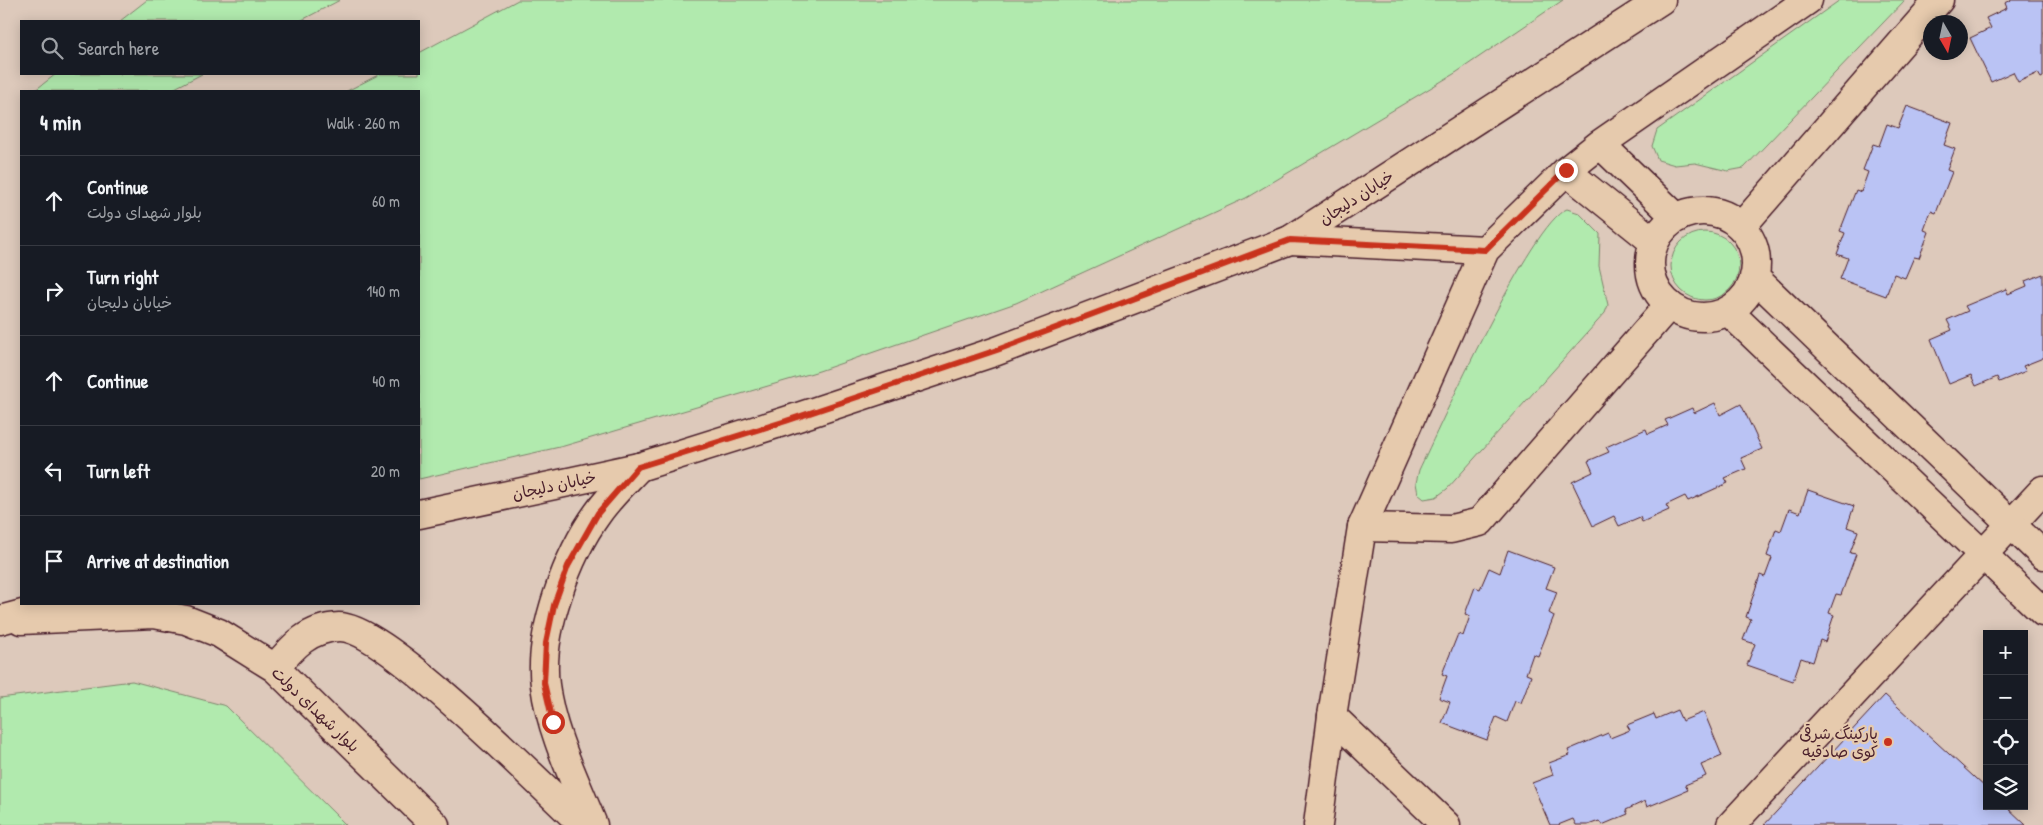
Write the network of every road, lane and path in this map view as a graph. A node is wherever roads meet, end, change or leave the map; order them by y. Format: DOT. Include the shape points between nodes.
graph roads {
  1 [pos="1661,0"];
  2 [pos="1808,0"];
  3 [pos="1939,0"];
  4 [pos="1600,144"];
  5 [pos="1566,170"];
  6 [pos="1677,218"];
  7 [pos="1742,228"];
  8 [pos="1290,240"];
  9 [pos="1654,242"];
  10 [pos="1485,250"];
  11 [pos="1754,277"];
  12 [pos="1669,305"];
  13 [pos="1728,311"];
  14 [pos="638,467"];
  15 [pos="2043,490"];
  16 [pos="420,514"];
  17 [pos="2011,524"];
  18 [pos="1362,527"];
  19 [pos="1983,554"];
  20 [pos="2043,555"];
  21 [pos="56,605"];
  22 [pos="2043,612"];
  23 [pos="0,621"];
  24 [pos="275,668"];
  25 [pos="1332,716"];
  26 [pos="434,825"];
  27 [pos="583,825"];
  28 [pos="593,825"];
  29 [pos="1318,825"];
  30 [pos="1446,825"];
  31 [pos="1732,825"];
  1 -- 8 [label="street, خیابان دلیجان"];
  2 -- 4 [label="street"];
  3 -- 7 [label="street"];
  4 -- 5 [label="street"];
  4 -- 6 [label="street"];
  5 -- 9 [label="street"];
  5 -- 10 [label="street"];
  6 -- 7 [label="street" via="1693,212 1711,212 1728,217"];
  6 -- 9 [label="street"];
  7 -- 11 [label="street" via="1752,242 1756,260"];
  8 -- 10 [label="street"];
  8 -- 14 [label="street, خیابان دلیجان" via="997,350"];
  9 -- 12 [label="street" via="1651,276 1657,292"];
  10 -- 18 [label="street"];
  11 -- 13 [label="street" via="1744,296"];
  11 -- 17 [label="street"];
  12 -- 13 [label="street" via="1682,313 1698,316"];
  12 -- 18 [label="street" via="1480,522 1451,529"];
  13 -- 19 [label="street"];
  14 -- 16 [label="street, خیابان دلیجان"];
  14 -- 28 [label="street" via="598,513 568,566 554,605 546,643 544,683 553,722"];
  15 -- 17 [label="street"];
  17 -- 19 [label="street"];
  17 -- 20 [label="street"];
  18 -- 25 [label="street"];
  19 -- 22 [label="street"];
  19 -- 31 [label="street"];
  21 -- 23 [label="street"];
  23 -- 24 [label="street, بلوار شهدای دولت" via="154,614 186,620 219,633"];
  24 -- 26 [label="street, بلوار شهدای دولت"];
  24 -- 27 [label="street" via="294,644 314,631 341,627 369,637 418,672"];
  25 -- 29 [label="street"];
  25 -- 30 [label="street"];
}
